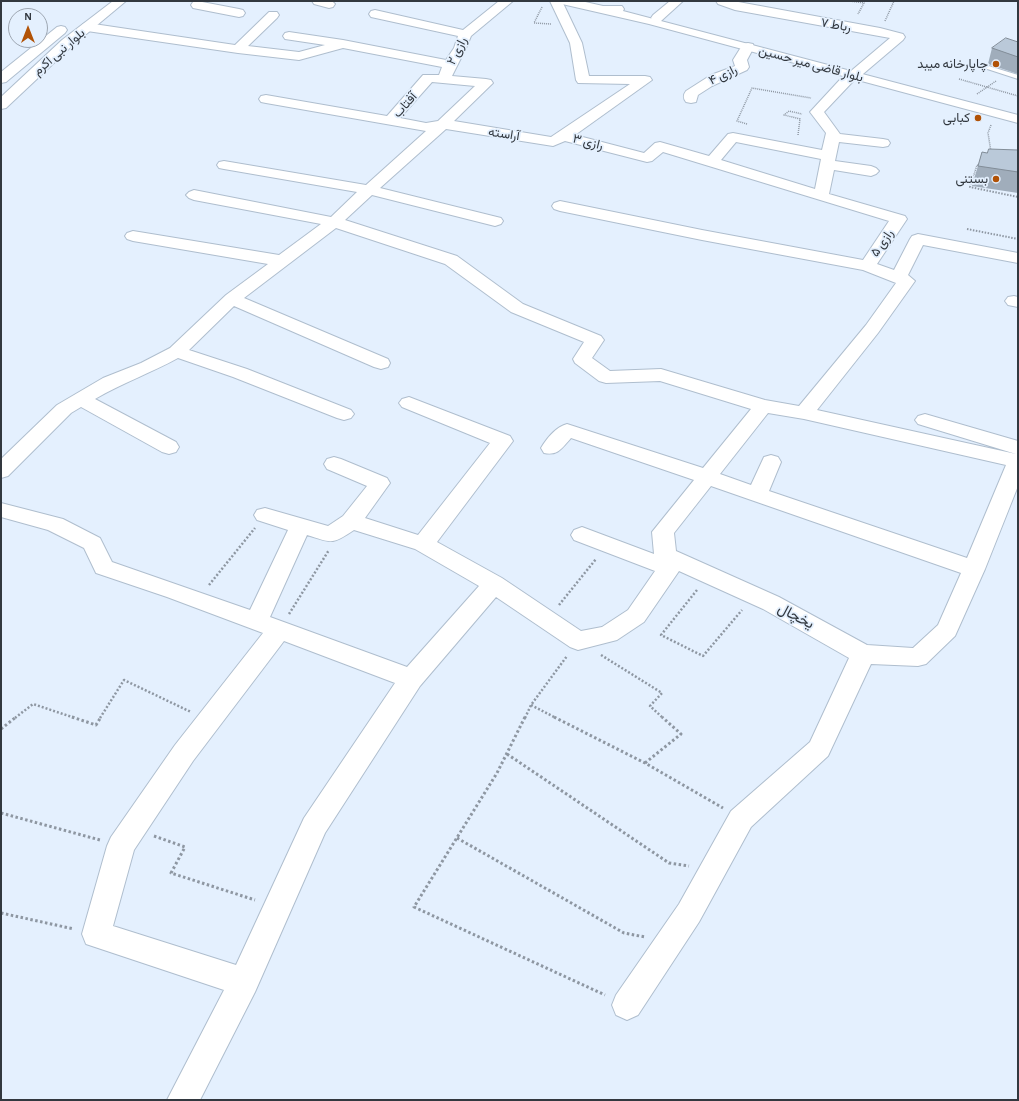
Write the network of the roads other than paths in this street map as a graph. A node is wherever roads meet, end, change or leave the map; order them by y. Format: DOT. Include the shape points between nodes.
graph roads {
  1 [pos="120,1"];
  2 [pos="237,1"];
  3 [pos="507,1"];
  4 [pos="556,1"];
  5 [pos="566,1"];
  6 [pos="678,1"];
  7 [pos="722,1"];
  8 [pos="628,2"];
  9 [pos="197,5"];
  10 [pos="222,10"];
  11 [pos="603,10"];
  12 [pos="239,13"];
  13 [pos="375,14"];
  14 [pos="273,15"];
  15 [pos="657,18"];
  16 [pos="71,22"];
  17 [pos="87,28"];
  18 [pos="465,34"];
  19 [pos="289,36"];
  20 [pos="343,44"];
  21 [pos="748,47"];
  22 [pos="238,49"];
  23 [pos="977,64"];
  24 [pos="450,65"];
  25 [pos="855,73"];
  26 [pos="1018,77"];
  27 [pos="1,79"];
  28 [pos="444,79"];
  29 [pos="266,98"];
  30 [pos="691,99"];
  31 [pos="1,105"];
  32 [pos="1018,113"];
  33 [pos="1018,120"];
  34 [pos="390,121"];
  35 [pos="443,124"];
  36 [pos="563,136"];
  37 [pos="832,137"];
  38 [pos="883,144"];
  39 [pos="828,160"];
  40 [pos="712,162"];
  41 [pos="224,165"];
  42 [pos="870,171"];
  43 [pos="370,190"];
  44 [pos="194,196"];
  45 [pos="821,196"];
  46 [pos="560,206"];
  47 [pos="495,221"];
  48 [pos="334,222"];
  49 [pos="133,236"];
  50 [pos="1018,258"];
  51 [pos="282,261"];
  52 [pos="867,266"];
  53 [pos="899,277"];
  54 [pos="232,299"];
  55 [pos="176,352"];
  56 [pos="381,363"];
  57 [pos="80,399"];
  58 [pos="409,403"];
  59 [pos="763,406"];
  60 [pos="804,413"];
  61 [pos="344,414"];
  62 [pos="924,420"];
  63 [pos="169,447"];
  64 [pos="552,448"];
  65 [pos="1018,456"];
  66 [pos="771,462"];
  67 [pos="334,464"];
  68 [pos="1,471"];
  69 [pos="707,477"];
  70 [pos="757,494"];
  71 [pos="1,510"];
  72 [pos="265,515"];
  73 [pos="349,523"];
  74 [pos="301,526"];
  75 [pos="582,535"];
  76 [pos="423,544"];
  77 [pos="672,564"];
  78 [pos="974,569"];
  79 [pos="494,584"];
  80 [pos="267,626"];
  81 [pos="863,654"];
  82 [pos="410,679"];
  83 [pos="244,982"];
  84 [pos="627,1005"];
  85 [pos="183,1100"];
  1 -- 17 [label="street, بلوار نبی اکرم"];
  2 -- 10 [label="street"];
  3 -- 18 [label="street, رازی ۲"];
  4 -- 36 [label="street, رازی ۳" via="576,43 583,80 645,80"];
  5 -- 11 [label="street, بلوار قاضی میر حسین"];
  6 -- 15 [label="street"];
  7 -- 25 [label="street, رباط ۷" via="735,6 899,37"];
  8 -- 11 [label="street" via="625,8"];
  8 -- 15 [label="street, بلوار قاضی میر حسین" via="644,14"];
  9 -- 10 [label="street"];
  10 -- 12 [label="street"];
  11 -- 21 [label="street, بلوار قاضی میر حسین"];
  13 -- 18 [label="street"];
  14 -- 22 [label="street"];
  15 -- 25 [label="street, بلوار قاضی میر حسین"];
  16 -- 27 [label="street, بلوار نبی اکرم"];
  17 -- 22 [label="street"];
  17 -- 31 [label="street, بلوار نبی اکرم" via="67,43"];
  18 -- 24 [label="street, رازی ۲"];
  19 -- 20 [label="street"];
  20 -- 22 [label="street" via="299,56"];
  20 -- 24 [label="street"];
  21 -- 25 [label="street, بلوار قاضی میر حسین"];
  21 -- 30 [label="street, رازی ۴" via="740,60 742,67 739,70 726,73 709,82 691,94"];
  23 -- 26 [label="lane"];
  24 -- 28 [label="street, رازی ۲"];
  25 -- 32 [label="street, بلوار قاضی میر حسین"];
  25 -- 33 [label="street, بلوار قاضی میر حسین"];
  25 -- 37 [label="street" via="817,112 833,133"];
  28 -- 34 [label="street, آفتاب" via="428,78"];
  28 -- 35 [label="street, رازی ۲" via="486,82"];
  29 -- 34 [label="street"];
  34 -- 35 [label="street, آفتاب" via="426,127"];
  35 -- 36 [label="street, آراسته" via="553,142"];
  35 -- 43 [label="street"];
  36 -- 40 [label="street, رازی ۳" via="647,158 660,146"];
  37 -- 38 [label="street"];
  37 -- 39 [label="street"];
  39 -- 40 [label="street" via="733,137"];
  39 -- 42 [label="street"];
  39 -- 45 [label="street"];
  40 -- 45 [label="street, رازی ۳"];
  41 -- 43 [label="street"];
  43 -- 47 [label="street"];
  43 -- 48 [label="street"];
  44 -- 48 [label="street"];
  45 -- 52 [label="street, رازی ۵" via="899,219"];
  46 -- 52 [label="street"];
  48 -- 51 [label="street"];
  48 -- 59 [label="street" via="451,260 518,308 596,340 582,359 606,377 661,375"];
  49 -- 51 [label="street"];
  50 -- 53 [label="street, رازی ۵" via="918,240"];
  51 -- 54 [label="street"];
  52 -- 53 [label="street, رازی ۵"];
  53 -- 60 [label="street" via="906,282 872,329"];
  54 -- 55 [label="street"];
  54 -- 56 [label="street"];
  55 -- 57 [label="street" via="148,367 110,382"];
  55 -- 61 [label="street" via="255,378"];
  57 -- 63 [label="street"];
  57 -- 68 [label="street" via="64,409"];
  58 -- 76 [label="street" via="503,441"];
  59 -- 60 [label="street"];
  59 -- 69 [label="street, یخچال"];
  60 -- 65 [label="street"];
  62 -- 65 [label="street"];
  64 -- 69 [label="street" via="567,430"];
  65 -- 78 [label="street, یخچال"];
  66 -- 70 [label="street"];
  67 -- 73 [label="street" via="380,483"];
  69 -- 70 [label="street"];
  69 -- 77 [label="street, یخچال" via="663,532 665,555"];
  70 -- 78 [label="street"];
  71 -- 80 [label="street" via="55,524 92,543 104,567"];
  72 -- 74 [label="street"];
  73 -- 74 [label="street" via="331,535"];
  73 -- 76 [label="street"];
  74 -- 80 [label="street"];
  75 -- 77 [label="street"];
  76 -- 79 [label="street"];
  77 -- 79 [label="street" via="636,616 609,634 578,641"];
  77 -- 81 [label="street, یخچال" via="709,576 755,596 818,627"];
  78 -- 81 [label="street, یخچال" via="947,630 918,657"];
  79 -- 82 [label="street"];
  80 -- 82 [label="street"];
  80 -- 83 [label="street" via="209,720 127,837 96,934"];
  81 -- 84 [label="street" via="819,749 741,819 690,913"];
  82 -- 83 [label="street" via="314,826"];
  83 -- 85 [label="street"];
}
